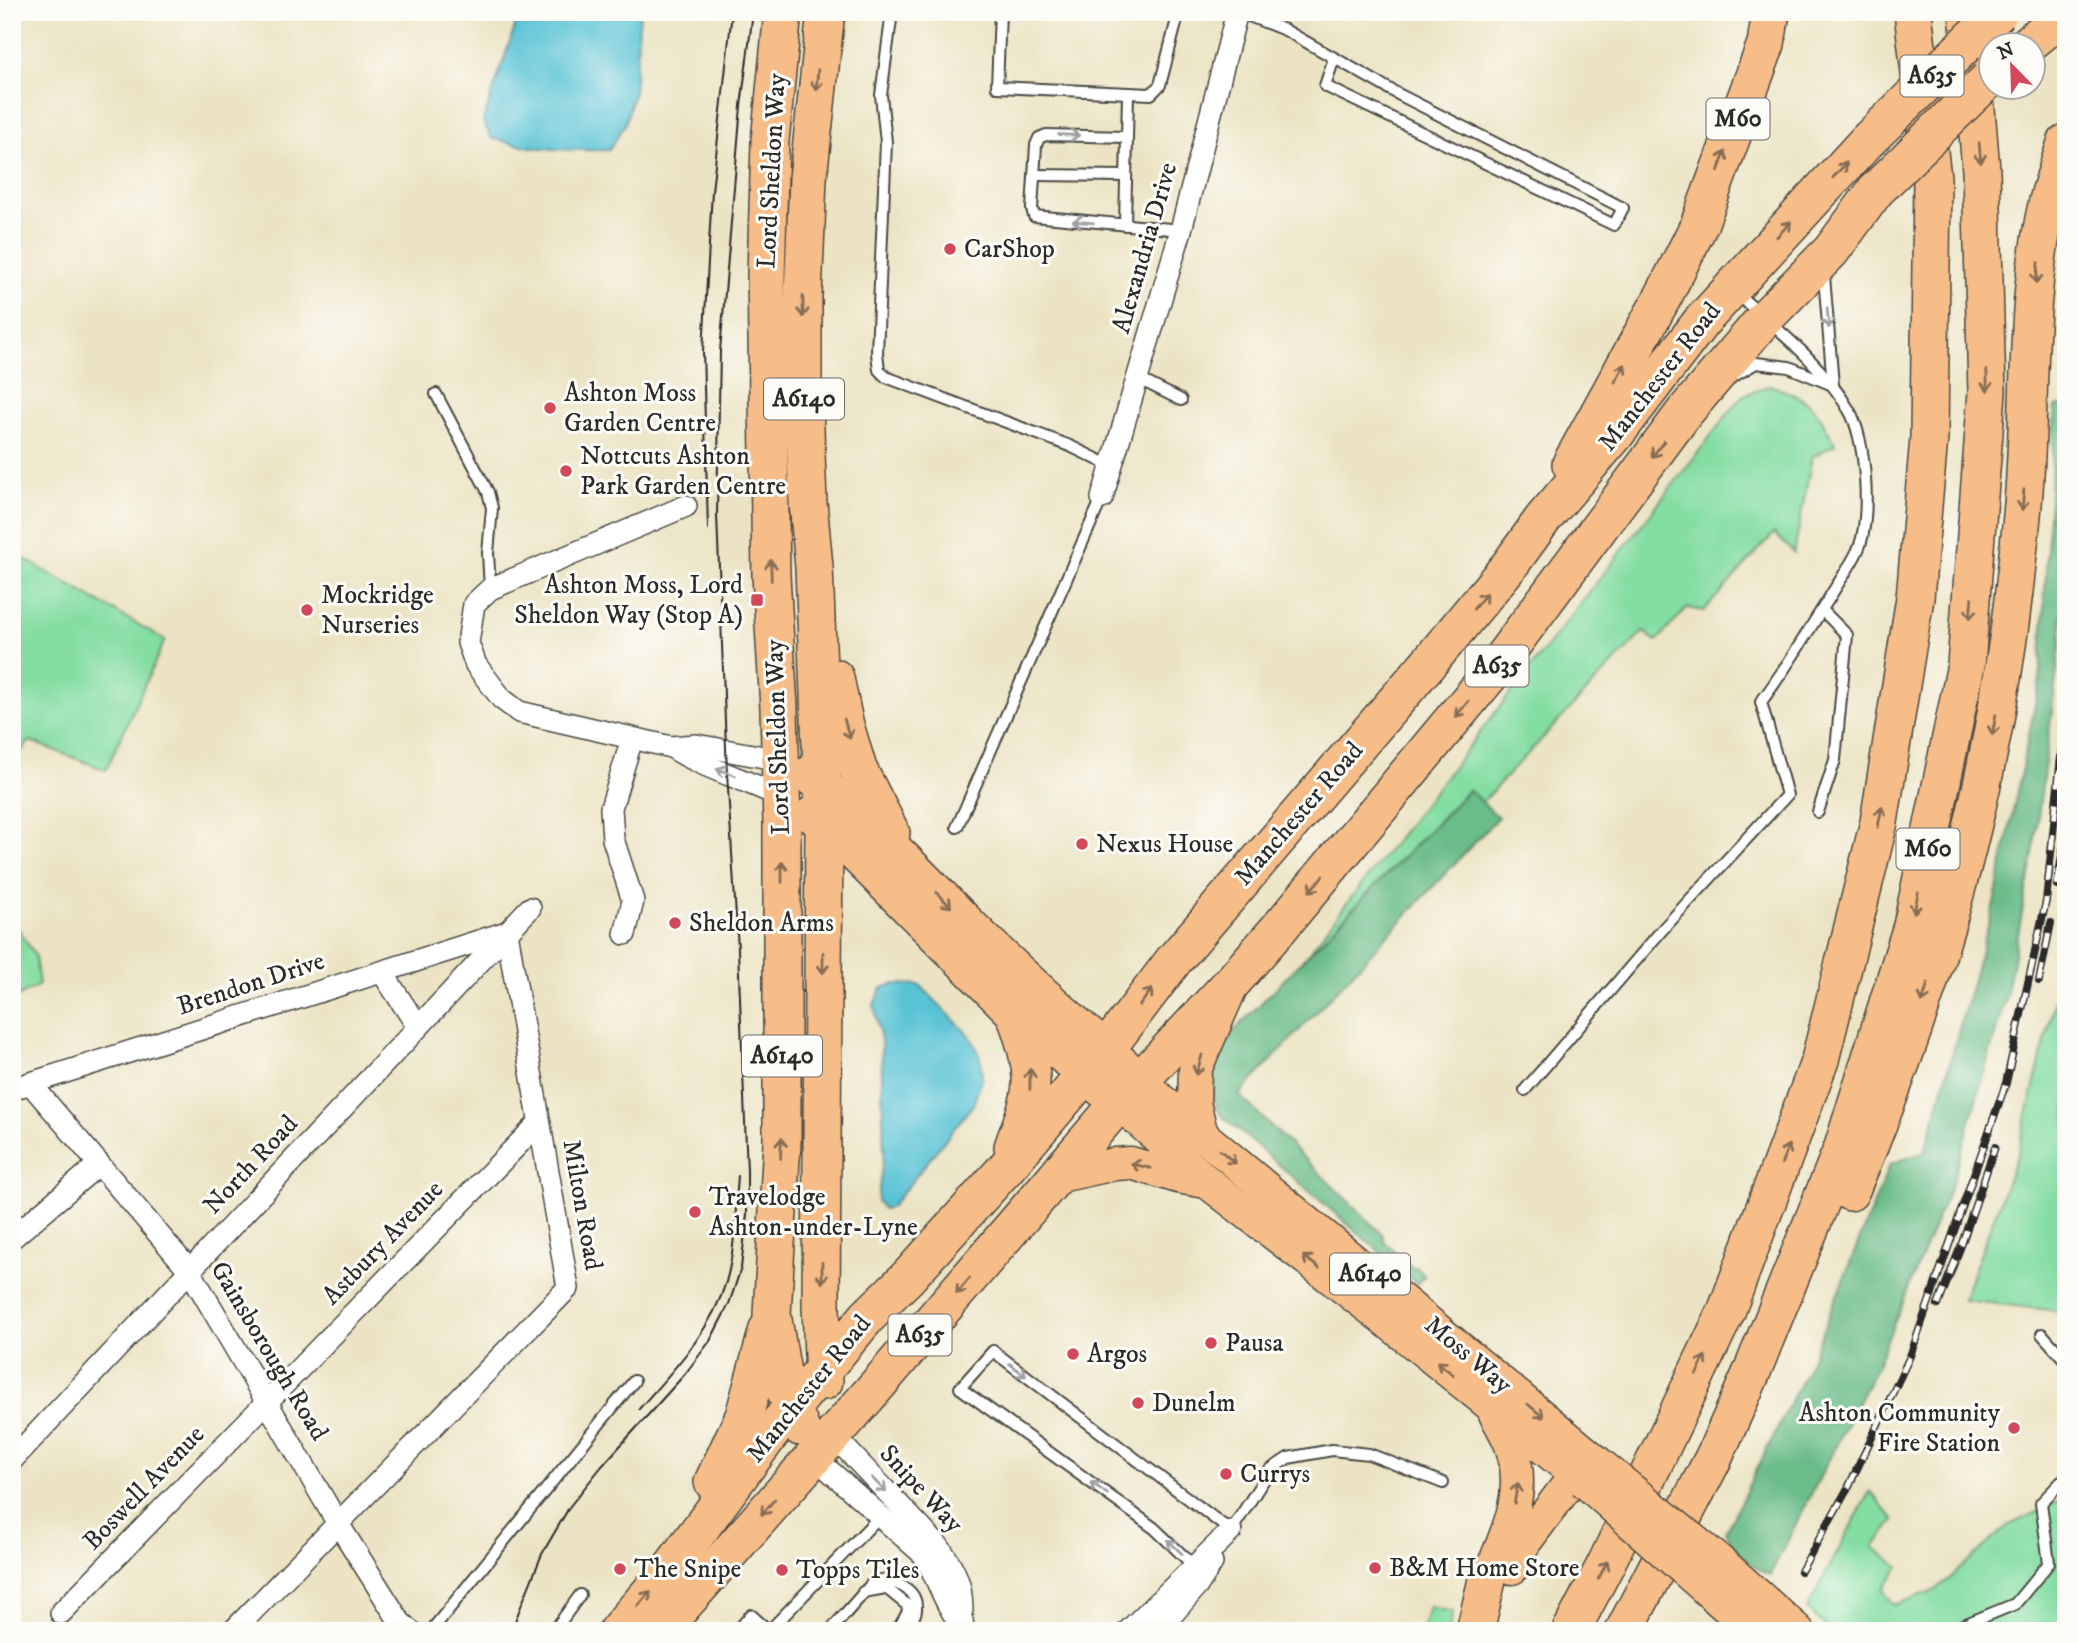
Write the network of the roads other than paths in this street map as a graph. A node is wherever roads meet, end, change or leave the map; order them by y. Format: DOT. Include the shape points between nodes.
graph roads {
  1 [pos="783,12"];
  2 [pos="825,12"];
  3 [pos="892,12"];
  4 [pos="1000,12"];
  5 [pos="1180,12"];
  6 [pos="1238,12"];
  7 [pos="1772,12"];
  8 [pos="1913,12"];
  9 [pos="1968,12"];
  10 [pos="1999,12"];
  11 [pos="2031,12"];
  12 [pos="2066,13"];
  13 [pos="2028,32"];
  14 [pos="2042,32"];
  15 [pos="1334,58"];
  16 [pos="1976,92"];
  17 [pos="1128,94"];
  18 [pos="1127,137"];
  19 [pos="2066,143"];
  20 [pos="1034,175"];
  21 [pos="1125,176"];
  22 [pos="1876,190"];
  23 [pos="1125,225"];
  24 [pos="1699,225"];
  25 [pos="1181,230"];
  26 [pos="1831,251"];
  27 [pos="1730,288"];
  28 [pos="1764,319"];
  29 [pos="1137,378"];
  30 [pos="1833,386"];
  31 [pos="436,394"];
  32 [pos="1699,395"];
  33 [pos="1181,400"];
  34 [pos="1614,436"];
  35 [pos="1111,466"];
  36 [pos="1101,498"];
  37 [pos="686,506"];
  38 [pos="1544,519"];
  39 [pos="814,567"];
  40 [pos="489,589"];
  41 [pos="1822,610"];
  42 [pos="632,739"];
  43 [pos="671,747"];
  44 [pos="797,779"];
  45 [pos="1818,812"];
  46 [pos="824,822"];
  47 [pos="957,827"];
  48 [pos="899,876"];
  49 [pos="530,908"];
  50 [pos="823,912"];
  51 [pos="507,932"];
  52 [pos="625,934"];
  53 [pos="382,972"];
  54 [pos="1234,980"];
  55 [pos="1015,1013"];
  56 [pos="418,1027"];
  57 [pos="1095,1062"];
  58 [pos="21,1086"];
  59 [pos="1525,1090"];
  60 [pos="1129,1092"];
  61 [pos="540,1123"];
  62 [pos="1202,1135"];
  63 [pos="99,1164"];
  64 [pos="1006,1168"];
  65 [pos="1055,1177"];
  66 [pos="1207,1182"];
  67 [pos="12,1238"];
  68 [pos="190,1271"];
  69 [pos="772,1314"];
  70 [pos="2042,1334"];
  71 [pos="2066,1361"];
  72 [pos="822,1371"];
  73 [pos="1751,1374"];
  74 [pos="634,1381"];
  75 [pos="267,1402"];
  76 [pos="1489,1404"];
  77 [pos="811,1434"];
  78 [pos="12,1460"];
  79 [pos="1587,1469"];
  80 [pos="2066,1476"];
  81 [pos="713,1482"];
  82 [pos="1443,1483"];
  83 [pos="880,1516"];
  84 [pos="337,1522"];
  85 [pos="1231,1531"];
  86 [pos="1195,1567"];
  87 [pos="671,1568"];
  88 [pos="1496,1583"];
  89 [pos="863,1592"];
  90 [pos="580,1595"];
  91 [pos="1725,1596"];
  92 [pos="61,1614"];
  93 [pos="1161,1624"];
  94 [pos="965,1630"];
  95 [pos="233,1631"];
  96 [pos="410,1631"];
  97 [pos="431,1631"];
  98 [pos="554,1631"];
  99 [pos="617,1631"];
  100 [pos="660,1631"];
  101 [pos="737,1631"];
  102 [pos="830,1631"];
  103 [pos="897,1631"];
  104 [pos="906,1631"];
  105 [pos="1128,1631"];
  106 [pos="1475,1631"];
  107 [pos="1483,1631"];
  108 [pos="1571,1631"];
  109 [pos="1624,1631"];
  110 [pos="1754,1631"];
  111 [pos="1798,1631"];
  112 [pos="1949,1631"];
  44 -- 1 [label="highway, Lord Sheldon Way / A6140, one-way" via="771,576 766,276 770,141"];
  2 -- 39 [label="highway, Lord Sheldon Way / A6140, one-way" via="808,178 803,296"];
  3 -- 35 [label="lane" via="881,95 886,142 879,370 886,377 1070,446"];
  4 -- 17 [label="lane" via="997,87"];
  5 -- 17 [label="lane" via="1160,85 1151,94"];
  6 -- 15 [label="lane" via="1285,30"];
  6 -- 25 [label="street, Alexandria Drive"];
  24 -- 7 [label="highway, M60, one-way" via="1766,44"];
  108 -- 8 [label="highway, M60, one-way" via="1726,1312 1820,1060 1879,822 1915,598 1929,438 1932,178"];
  9 -- 73 [label="highway, M60, one-way" via="1981,170 1987,392 1966,665 1912,926 1843,1147"];
  27 -- 10 [label="highway, Manchester Road / A635, one-way, bridge" via="1867,141"];
  11 -- 13 [label="highway"];
  12 -- 14 [label="highway"];
  15 -- 15 [label="lane" via="1623,208 1614,225 1325,86"];
  16 -- 22 [label="highway, Manchester Road / A635, bridge"];
  17 -- 18 [label="lane"];
  20 -- 18 [label="lane, one-way" via="1036,145 1046,135"];
  18 -- 21 [label="lane"];
  19 -- 73 [label="highway, M60, one-way" via="2047,205 2038,263 2024,490 2004,669 1988,758 1952,901 1924,997 1860,1170 1818,1268"];
  20 -- 21 [label="lane"];
  23 -- 20 [label="lane, one-way" via="1034,216"];
  21 -- 23 [label="lane"];
  22 -- 26 [label="highway, Manchester Road / A635"];
  22 -- 27 [label="highway" via="1828,221 1776,274 1753,289"];
  23 -- 25 [label="lane"];
  24 -- 27 [label="highway" via="1700,255"];
  38 -- 24 [label="highway, M60, one-way"];
  25 -- 29 [label="street, Alexandria Drive"];
  26 -- 28 [label="highway, Manchester Road / A635"];
  26 -- 30 [label="lane, one-way" via="1824,276"];
  27 -- 28 [label="lane"];
  27 -- 34 [label="highway, Manchester Road / A635"];
  28 -- 30 [label="lane"];
  28 -- 32 [label="highway, Manchester Road / A635"];
  28 -- 34 [label="highway" via="1748,316 1731,323 1671,395"];
  29 -- 33 [label="lane"];
  29 -- 35 [label="street, Alexandria Drive"];
  30 -- 32 [label="lane" via="1789,367 1756,363"];
  30 -- 41 [label="lane" via="1852,413 1866,474 1867,504 1859,548"];
  31 -- 40 [label="lane" via="488,492 492,508"];
  32 -- 54 [label="highway, Manchester Road / A635, one-way" via="1489,676"];
  34 -- 38 [label="highway, Manchester Road / A635"];
  35 -- 36 [label="street, Alexandria Drive"];
  36 -- 47 [label="lane"];
  37 -- 40 [label="street"];
  57 -- 38 [label="highway, Manchester Road / A635, one-way" via="1174,960 1437,653"];
  39 -- 44 [label="highway, Lord Sheldon Way / A6140"];
  39 -- 48 [label="highway, one-way" via="844,722"];
  40 -- 42 [label="street" via="474,604 468,642 476,665 502,699 519,712"];
  41 -- 45 [label="lane" via="1847,635 1835,760"];
  41 -- 59 [label="lane" via="1761,702 1787,795 1662,930"];
  42 -- 43 [label="street"];
  42 -- 52 [label="street" via="611,808 613,839 633,901"];
  43 -- 44 [label="street" via="696,745"];
  44 -- 43 [label="street, one-way" via="752,782 694,761"];
  44 -- 46 [label="highway, Lord Sheldon Way / A6140"];
  44 -- 48 [label="highway, Lord Sheldon Way / A6140" via="853,809"];
  69 -- 44 [label="highway, Lord Sheldon Way / A6140, one-way"];
  46 -- 48 [label="highway, Lord Sheldon Way / A6140"];
  46 -- 50 [label="highway, Lord Sheldon Way / A6140"];
  48 -- 50 [label="highway" via="850,890"];
  48 -- 55 [label="highway, Lord Sheldon Way / A6140"];
  48 -- 57 [label="highway, Lord Sheldon Way / A6140, one-way" via="958,915 1066,1017"];
  49 -- 51 [label="street, North Road"];
  50 -- 72 [label="highway, Lord Sheldon Way / A6140, one-way"];
  51 -- 53 [label="street, Brendon Drive"];
  51 -- 56 [label="street, North Road"];
  51 -- 61 [label="street, Milton Road"];
  53 -- 56 [label="street"];
  53 -- 58 [label="street, Brendon Drive"];
  54 -- 60 [label="highway, Manchester Road / A635"];
  54 -- 62 [label="main road, one-way" via="1195,1070 1194,1103"];
  55 -- 57 [label="highway, Lord Sheldon Way / A6140"];
  64 -- 55 [label="highway, one-way" via="1031,1080"];
  56 -- 68 [label="street, North Road"];
  57 -- 60 [label="highway, Moss Way / A6140"];
  57 -- 64 [label="highway, Manchester Road / A635"];
  58 -- 63 [label="street, Gainsborough Road"];
  60 -- 62 [label="main road, Moss Way / A6140"];
  60 -- 65 [label="highway, Manchester Road / A635"];
  60 -- 66 [label="main road, Moss Way / A6140"];
  61 -- 75 [label="street, Astbury Avenue"];
  61 -- 84 [label="street, Milton Road" via="568,1288"];
  62 -- 79 [label="main road, Moss Way / A6140, one-way"];
  63 -- 67 [label="street"];
  63 -- 68 [label="street, Gainsborough Road"];
  64 -- 72 [label="highway, Manchester Road / A635"];
  66 -- 65 [label="main road, one-way" via="1131,1163"];
  65 -- 77 [label="highway, Manchester Road / A635, one-way"];
  76 -- 66 [label="main road, Moss Way / A6140, one-way"];
  68 -- 75 [label="street, Gainsborough Road"];
  68 -- 78 [label="street, North Road"];
  69 -- 77 [label="highway, Lord Sheldon Way / A6140" via="785,1390"];
  69 -- 81 [label="highway" via="744,1416"];
  70 -- 71 [label="lane"];
  72 -- 77 [label="highway, Manchester Road / A635"];
  72 -- 77 [label="highway, Lord Sheldon Way / A6140"];
  73 -- 109 [label="highway, M60" via="1714,1457"];
  74 -- 97 [label="lane"];
  75 -- 84 [label="street, Gainsborough Road"];
  75 -- 92 [label="street, Boswell Avenue"];
  76 -- 79 [label="main road, Moss Way / A6140"];
  88 -- 76 [label="main road, one-way" via="1519,1482 1510,1444"];
  77 -- 83 [label="street, Snipe Way"];
  77 -- 87 [label="highway" via="778,1457"];
  77 -- 94 [label="street, Snipe Way, one-way" via="939,1547 953,1566 963,1594"];
  77 -- 100 [label="highway, Manchester Road / A635, one-way"];
  79 -- 88 [label="main road"];
  79 -- 91 [label="main road, Moss Way / A6140, bridge"];
  80 -- 112 [label="lane" via="2041,1503 2049,1563 2015,1604"];
  81 -- 87 [label="main road"];
  82 -- 85 [label="lane" via="1369,1454 1332,1450 1288,1458 1270,1470"];
  83 -- 94 [label="street, Snipe Way" via="925,1555 942,1595"];
  83 -- 101 [label="lane" via="769,1631 751,1615"];
  84 -- 95 [label="street"];
  84 -- 96 [label="street, Gainsborough Road"];
  85 -- 86 [label="street"];
  86 -- 85 [label="lane, one-way" via="1154,1528 961,1388 993,1351"];
  85 -- 93 [label="street" via="1197,1586"];
  86 -- 93 [label="street"];
  99 -- 87 [label="highway, one-way"];
  88 -- 106 [label="highway"];
  88 -- 107 [label="highway"];
  89 -- 102 [label="lane"];
  89 -- 103 [label="lane" via="886,1588 907,1605"];
  89 -- 104 [label="lane" via="875,1580 906,1588 916,1611"];
  90 -- 98 [label="lane"];
  91 -- 110 [label="main road, Moss Way / A6140"];
  91 -- 111 [label="main road, Moss Way / A6140"];
  93 -- 105 [label="street"];
}
